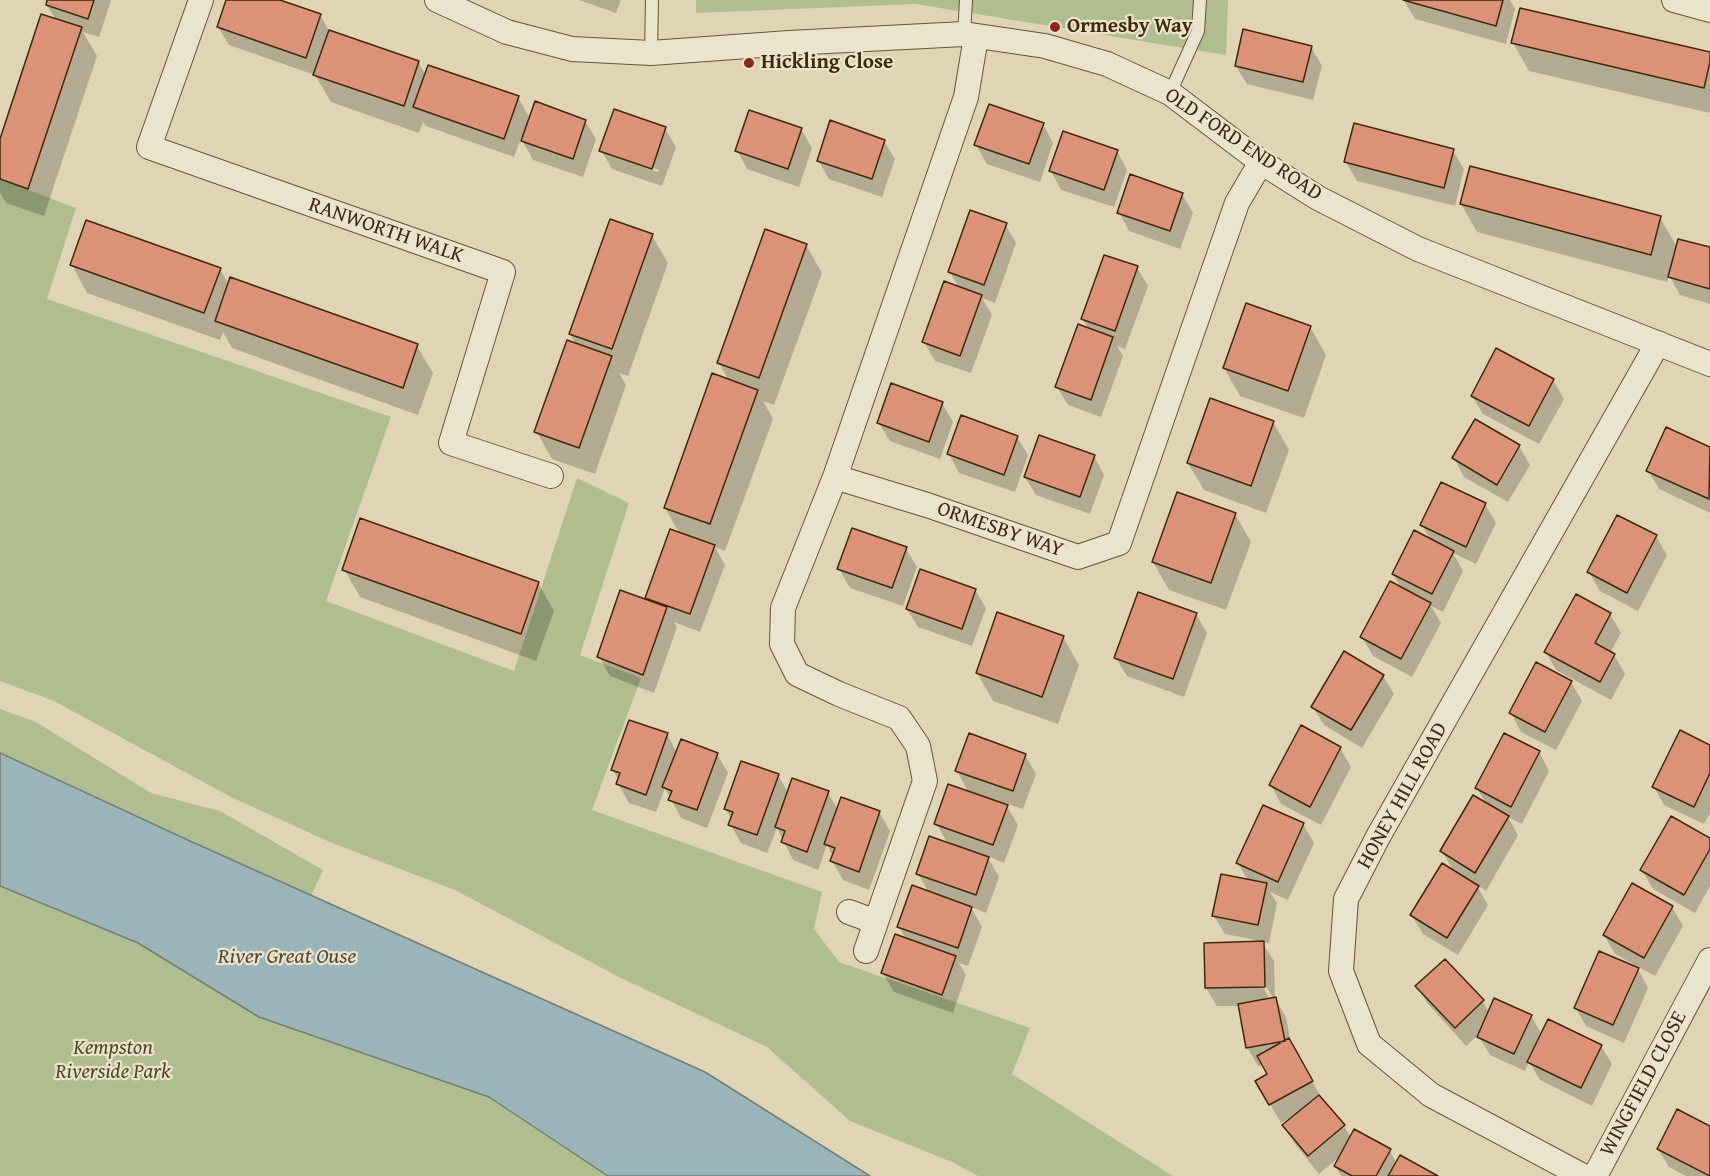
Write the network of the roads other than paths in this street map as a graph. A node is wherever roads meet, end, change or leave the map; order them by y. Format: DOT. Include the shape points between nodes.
graph roads {
  1 [pos="201,0"];
  2 [pos="437,0"];
  3 [pos="652,0"];
  4 [pos="966,0"];
  5 [pos="1200,0"];
  6 [pos="1674,0"];
  7 [pos="1710,10"];
  8 [pos="970,35"];
  9 [pos="651,53"];
  10 [pos="1170,93"];
  11 [pos="1261,162"];
  12 [pos="1659,343"];
  13 [pos="1710,364"];
  14 [pos="550,476"];
  15 [pos="835,477"];
  16 [pos="849,912"];
  17 [pos="876,922"];
  18 [pos="866,951"];
  19 [pos="1710,960"];
  20 [pos="1582,1176"];
  21 [pos="1595,1176"];
  1 -- 14 [label="street, RANWORTH WALK" via="149,147 503,272 451,443"];
  2 -- 9 [label="street, OLD FORD END ROAD" via="507,32 572,49"];
  3 -- 9 [label="lane"];
  4 -- 8 [label="lane"];
  5 -- 10 [label="lane" via="1198,31"];
  6 -- 7 [label="street"];
  8 -- 9 [label="street, OLD FORD END ROAD"];
  8 -- 10 [label="street, OLD FORD END ROAD" via="1045,46 1107,64"];
  8 -- 15 [label="street" via="966,97"];
  10 -- 11 [label="street, OLD FORD END ROAD"];
  11 -- 12 [label="street, OLD FORD END ROAD" via="1318,198 1418,249"];
  11 -- 15 [label="street, ORMESBY WAY" via="1237,203 1119,543 1078,557"];
  12 -- 13 [label="street, OLD FORD END ROAD"];
  12 -- 20 [label="street, HONEY HILL ROAD" via="1346,899 1341,971 1369,1044 1431,1095"];
  15 -- 17 [label="street" via="783,608 782,644 796,674 899,718 918,746 925,781"];
  16 -- 17 [label="street"];
  17 -- 18 [label="street"];
  19 -- 21 [label="street, WINGFIELD CLOSE"];
}
